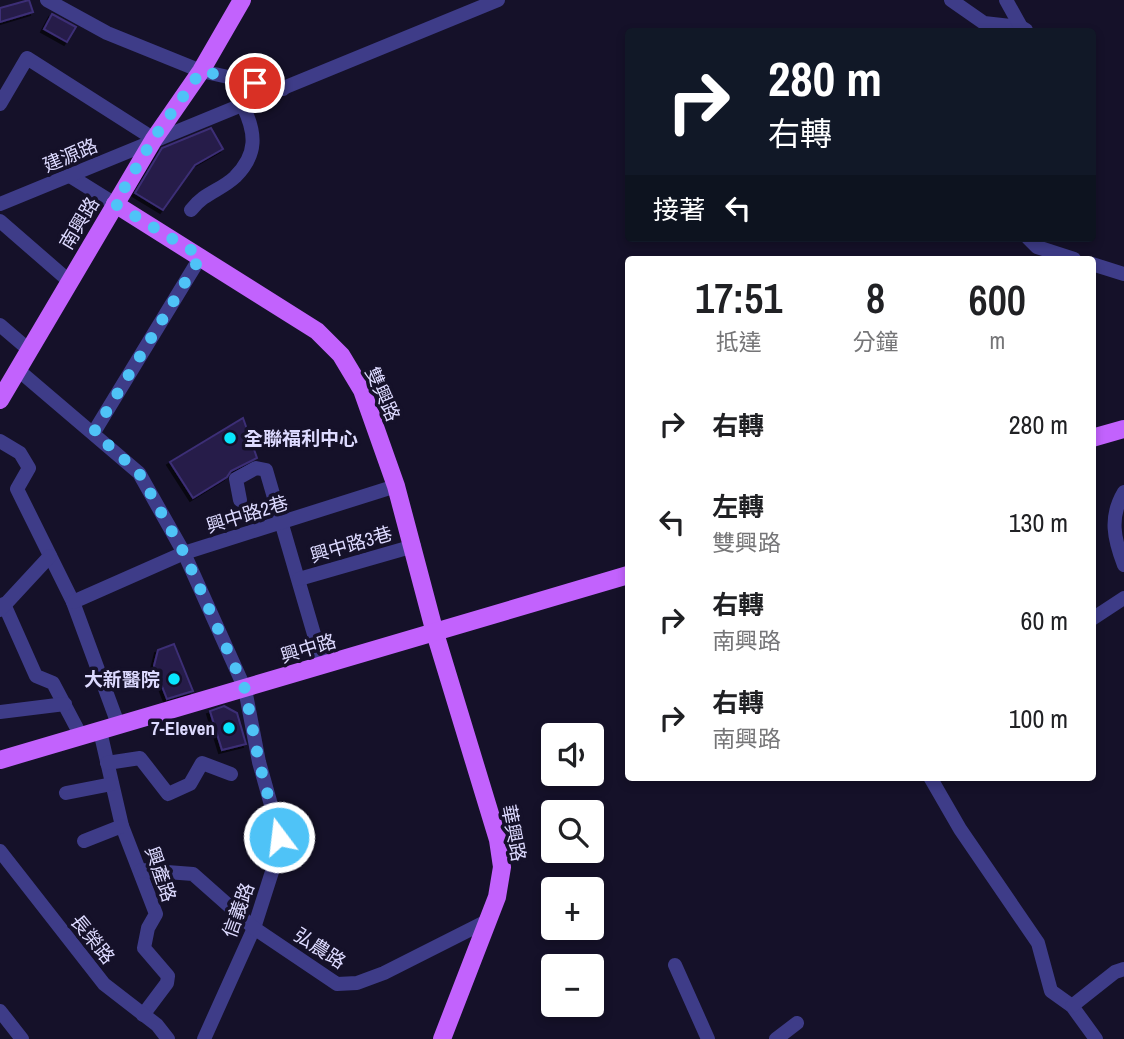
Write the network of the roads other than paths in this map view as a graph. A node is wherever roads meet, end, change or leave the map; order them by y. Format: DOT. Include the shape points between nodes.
graph roads {
  1 [pos="47,0"];
  2 [pos="242,0"];
  3 [pos="498,0"];
  4 [pos="951,0"];
  5 [pos="1006,0"];
  6 [pos="1018,28"];
  7 [pos="1024,28"];
  8 [pos="201,71"];
  9 [pos="282,89"];
  10 [pos="0,104"];
  11 [pos="243,106"];
  12 [pos="153,139"];
  13 [pos="70,176"];
  14 [pos="0,204"];
  15 [pos="115,204"];
  16 [pos="191,210"];
  17 [pos="0,221"];
  18 [pos="1032,242"];
  19 [pos="201,256"];
  20 [pos="1065,256"];
  21 [pos="1096,265"];
  22 [pos="1124,274"];
  23 [pos="69,281"];
  24 [pos="0,325"];
  25 [pos="28,349"];
  26 [pos="17,369"];
  27 [pos="0,400"];
  28 [pos="1124,429"];
  29 [pos="94,432"];
  30 [pos="1096,437"];
  31 [pos="0,442"];
  32 [pos="396,486"];
  33 [pos="1124,492"];
  34 [pos="240,500"];
  35 [pos="282,524"];
  36 [pos="414,546"];
  37 [pos="184,553"];
  38 [pos="50,556"];
  39 [pos="1124,565"];
  40 [pos="625,576"];
  41 [pos="299,579"];
  42 [pos="1124,598"];
  43 [pos="73,602"];
  44 [pos="2,607"];
  45 [pos="1096,616"];
  46 [pos="435,633"];
  47 [pos="323,665"];
  48 [pos="245,689"];
  49 [pos="65,704"];
  50 [pos="0,712"];
  51 [pos="118,724"];
  52 [pos="100,731"];
  53 [pos="81,736"];
  54 [pos="0,760"];
  55 [pos="107,763"];
  56 [pos="231,774"];
  57 [pos="932,781"];
  58 [pos="112,784"];
  59 [pos="66,793"];
  60 [pos="122,826"];
  61 [pos="84,841"];
  62 [pos="0,851"];
  63 [pos="141,870"];
  64 [pos="489,920"];
  65 [pos="254,928"];
  66 [pos="675,965"];
  67 [pos="1124,969"];
  68 [pos="1072,1006"];
  69 [pos="0,1011"];
  70 [pos="143,1015"];
  71 [pos="797,1023"];
  72 [pos="22,1039"];
  73 [pos="169,1039"];
  74 [pos="204,1039"];
  75 [pos="442,1039"];
  76 [pos="708,1039"];
  77 [pos="776,1039"];
  78 [pos="1096,1039"];
  1 -- 8 [label="street" via="107,33"];
  2 -- 8 [label="main road, 南興路"];
  3 -- 9 [label="street, 建源路"];
  4 -- 6 [label="street" via="984,23"];
  5 -- 7 [label="street"];
  8 -- 9 [label="street"];
  8 -- 12 [label="main road, 南興路"];
  9 -- 11 [label="street, 建源路"];
  10 -- 12 [label="street" via="27,58"];
  11 -- 12 [label="street, 建源路"];
  11 -- 16 [label="street" via="254,129 252,149 235,177 202,196"];
  12 -- 13 [label="street, 建源路"];
  12 -- 15 [label="main road, 南興路"];
  13 -- 14 [label="street, 建源路"];
  13 -- 15 [label="street"];
  15 -- 19 [label="main road, 雙興路"];
  15 -- 23 [label="main road, 南興路"];
  17 -- 23 [label="street"];
  18 -- 20 [label="street"];
  19 -- 29 [label="street"];
  19 -- 32 [label="main road, 雙興路" via="317,331 341,355 362,390"];
  21 -- 22 [label="street"];
  23 -- 25 [label="main road, 南興路"];
  24 -- 25 [label="street"];
  25 -- 26 [label="main road, 南興路"];
  26 -- 27 [label="main road, 南興路"];
  26 -- 29 [label="street, 信義路"];
  28 -- 30 [label="main road"];
  29 -- 37 [label="street, 信義路" via="139,473"];
  31 -- 38 [label="street" via="20,453 29,468 17,489"];
  32 -- 35 [label="street, 興中路2巷"];
  32 -- 36 [label="main road, 雙興路"];
  33 -- 39 [label="street" via="1113,536"];
  34 -- 35 [label="street, 興中路3巷" via="236,479 256,468 266,470"];
  35 -- 37 [label="street, 興中路2巷"];
  35 -- 41 [label="street, 興中路3巷"];
  36 -- 41 [label="street, 興中路3巷"];
  36 -- 46 [label="main road, 雙興路"];
  37 -- 43 [label="street, 興中路2巷"];
  37 -- 48 [label="street, 信義路"];
  38 -- 43 [label="street"];
  38 -- 44 [label="street"];
  40 -- 46 [label="main road, 興中路"];
  41 -- 47 [label="street, 興中路3巷"];
  42 -- 45 [label="street"];
  43 -- 51 [label="street"];
  44 -- 49 [label="street" via="36,676 53,683"];
  46 -- 47 [label="main road, 興中路"];
  46 -- 64 [label="main road, 華興路" via="498,840 502,867"];
  47 -- 48 [label="main road, 興中路"];
  48 -- 51 [label="main road, 興中路"];
  48 -- 65 [label="street, 信義路" via="279,837"];
  49 -- 50 [label="street"];
  49 -- 53 [label="street"];
  51 -- 52 [label="main road, 興中路"];
  52 -- 53 [label="main road, 興中路"];
  52 -- 55 [label="street, 興產路"];
  53 -- 54 [label="main road, 興中路"];
  55 -- 56 [label="street" via="140,758 168,794 190,784 202,763"];
  55 -- 58 [label="street, 興產路"];
  57 -- 68 [label="street" via="1038,943 1051,991"];
  58 -- 59 [label="street"];
  58 -- 60 [label="street, 興產路"];
  60 -- 61 [label="street"];
  60 -- 63 [label="street, 興產路"];
  62 -- 70 [label="street, 長榮路" via="104,984"];
  63 -- 65 [label="street, 弘農路" via="193,874"];
  63 -- 70 [label="street, 興產路" via="156,914 144,948 168,976"];
  64 -- 65 [label="street, 弘農路" via="357,984 337,984"];
  64 -- 75 [label="main road, 華興路"];
  65 -- 74 [label="street, 信義路"];
  66 -- 76 [label="street"];
  67 -- 68 [label="street"];
  68 -- 78 [label="street"];
  69 -- 72 [label="street"];
  70 -- 73 [label="street, 長榮路"];
  71 -- 77 [label="street"];
}
